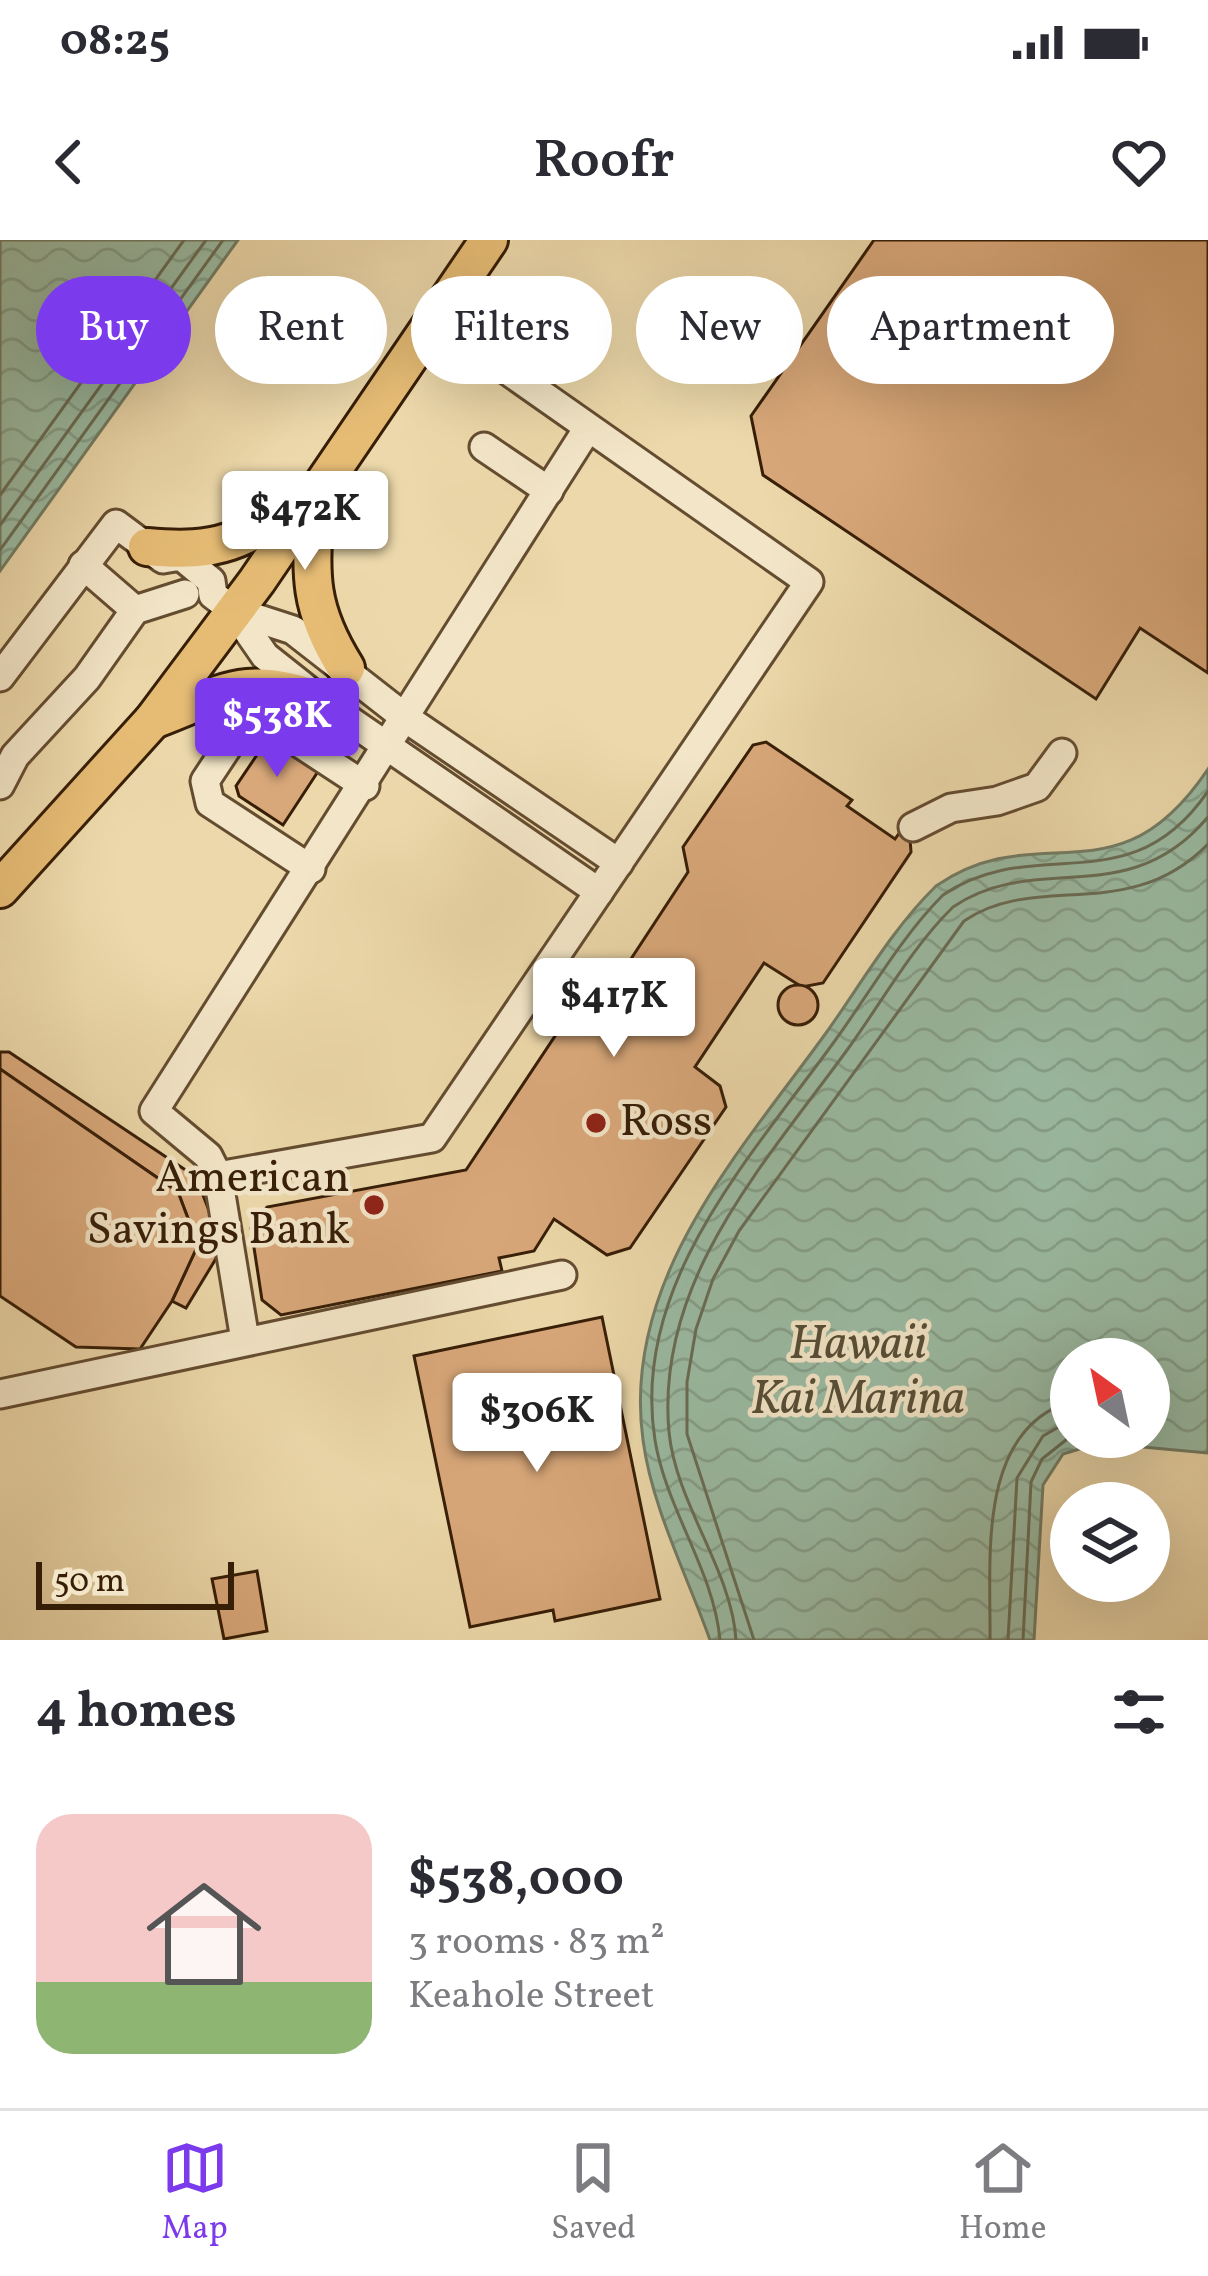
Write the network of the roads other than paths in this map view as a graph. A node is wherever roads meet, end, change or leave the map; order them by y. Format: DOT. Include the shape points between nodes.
graph roads {
  1 [pos="489,240"];
  2 [pos="466,276"];
  3 [pos="411,358"];
  4 [pos="526,384"];
  5 [pos="588,428"];
  6 [pos="484,447"];
  7 [pos="549,491"];
  8 [pos="316,493"];
  9 [pos="155,553"];
  10 [pos="83,565"];
  11 [pos="211,600"];
  12 [pos="134,610"];
  13 [pos="346,668"];
  14 [pos="0,677"];
  15 [pos="322,702"];
  16 [pos="407,719"];
  17 [pos="152,720"];
  18 [pos="389,748"];
  19 [pos="7,750"];
  20 [pos="1062,753"];
  21 [pos="0,785"];
  22 [pos="364,786"];
  23 [pos="913,826"];
  24 [pos="619,862"];
  25 [pos="311,868"];
  26 [pos="0,889"];
  27 [pos="599,892"];
  28 [pos="218,1177"];
  29 [pos="562,1275"];
  30 [pos="245,1340"];
  31 [pos="0,1394"];
  1 -- 2 [label="main road"];
  3 -- 8 [label="main road"];
  4 -- 5 [label="lane"];
  5 -- 7 [label="lane"];
  5 -- 24 [label="lane" via="809,582"];
  6 -- 7 [label="lane"];
  7 -- 16 [label="lane"];
  8 -- 9 [label="main road" via="226,546"];
  8 -- 11 [label="main road"];
  8 -- 13 [label="main road" via="314,611"];
  9 -- 10 [label="lane" via="116,524"];
  9 -- 11 [label="lane" via="181,556 212,581"];
  10 -- 12 [label="lane"];
  10 -- 14 [label="lane"];
  11 -- 12 [label="lane"];
  11 -- 13 [label="lane" via="293,630"];
  11 -- 15 [label="lane"];
  11 -- 17 [label="main road"];
  12 -- 19 [label="lane" via="87,678"];
  13 -- 16 [label="lane"];
  15 -- 17 [label="main road" via="281,686 247,685"];
  15 -- 18 [label="lane"];
  16 -- 18 [label="lane"];
  16 -- 24 [label="lane"];
  17 -- 26 [label="main road"];
  18 -- 22 [label="lane"];
  18 -- 27 [label="lane"];
  19 -- 21 [label="lane"];
  20 -- 23 [label="lane" via="1037,787"];
  22 -- 25 [label="lane"];
  22 -- 25 [label="lane" via="269,723 241,728 232,739 205,781 210,803"];
  24 -- 27 [label="lane"];
  25 -- 28 [label="lane" via="154,1111 208,1156"];
  27 -- 28 [label="lane" via="432,1138"];
  28 -- 30 [label="lane"];
  29 -- 30 [label="lane"];
  30 -- 31 [label="lane"];
}
